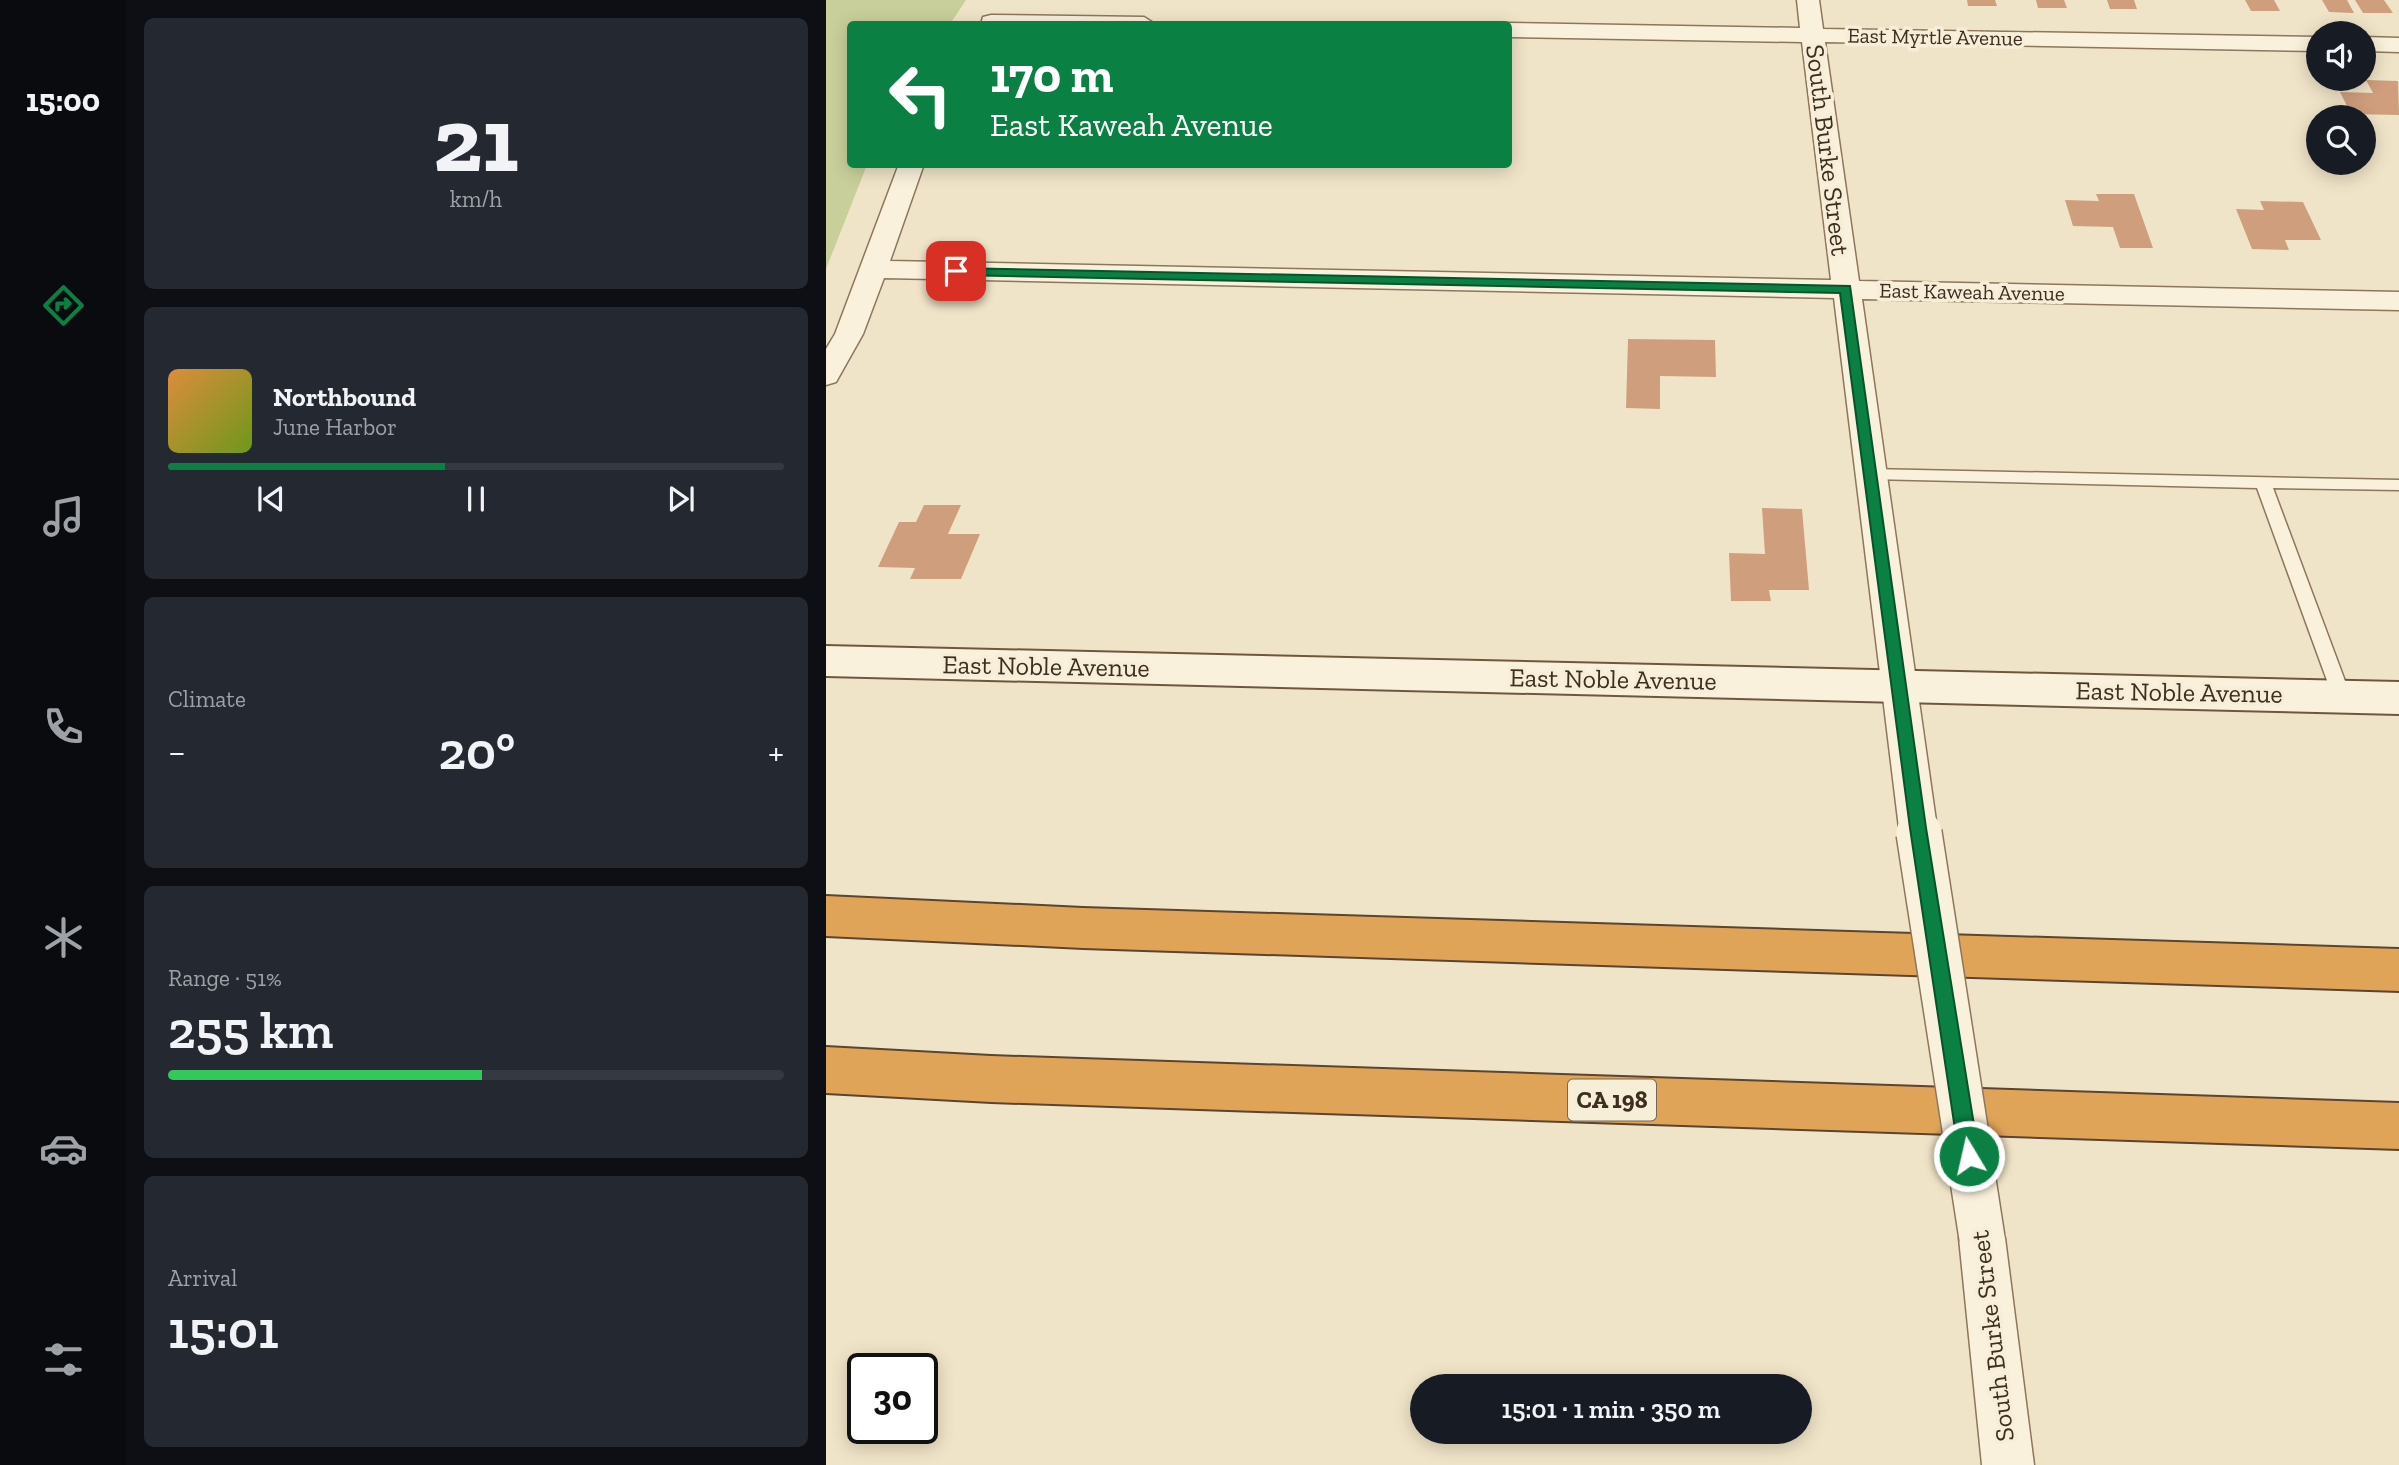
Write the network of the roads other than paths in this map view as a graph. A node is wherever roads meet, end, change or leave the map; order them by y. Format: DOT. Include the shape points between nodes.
graph roads {
  1 [pos="1004,0"];
  2 [pos="1808,0"];
  3 [pos="991,21"];
  4 [pos="1512,30"];
  5 [pos="1813,35"];
  6 [pos="2306,44"];
  7 [pos="2376,44"];
  8 [pos="2399,45"];
  9 [pos="910,168"];
  10 [pos="872,269"];
  11 [pos="1845,289"];
  12 [pos="2399,301"];
  13 [pos="826,374"];
  14 [pos="1870,474"];
  15 [pos="2263,482"];
  16 [pos="2399,485"];
  17 [pos="826,661"];
  18 [pos="1900,685"];
  19 [pos="2343,696"];
  20 [pos="2399,698"];
  21 [pos="826,916"];
  22 [pos="2399,970"];
  23 [pos="826,1070"];
  24 [pos="2399,1126"];
  25 [pos="2008,1465"];
  1 -- 3 [label="street"];
  2 -- 5 [label="street, South Burke Street"];
  4 -- 5 [label="street, East Myrtle Avenue"];
  5 -- 6 [label="street, East Myrtle Avenue"];
  5 -- 11 [label="street, South Burke Street"];
  7 -- 8 [label="street"];
  9 -- 10 [label="street"];
  10 -- 11 [label="street, East Kaweah Avenue"];
  10 -- 13 [label="street" via="849,334"];
  11 -- 12 [label="street, East Kaweah Avenue"];
  11 -- 14 [label="street, South Burke Street"];
  14 -- 15 [label="lane"];
  14 -- 18 [label="street, South Burke Street"];
  15 -- 16 [label="lane"];
  15 -- 19 [label="lane"];
  17 -- 18 [label="main road, East Noble Avenue"];
  18 -- 19 [label="main road, East Noble Avenue"];
  18 -- 25 [label="street, South Burke Street, bridge" via="1982,1238"];
  19 -- 20 [label="main road, East Noble Avenue"];
  21 -- 22 [label="highway" via="1096,929"];
  23 -- 24 [label="highway, CA 198"];
}
